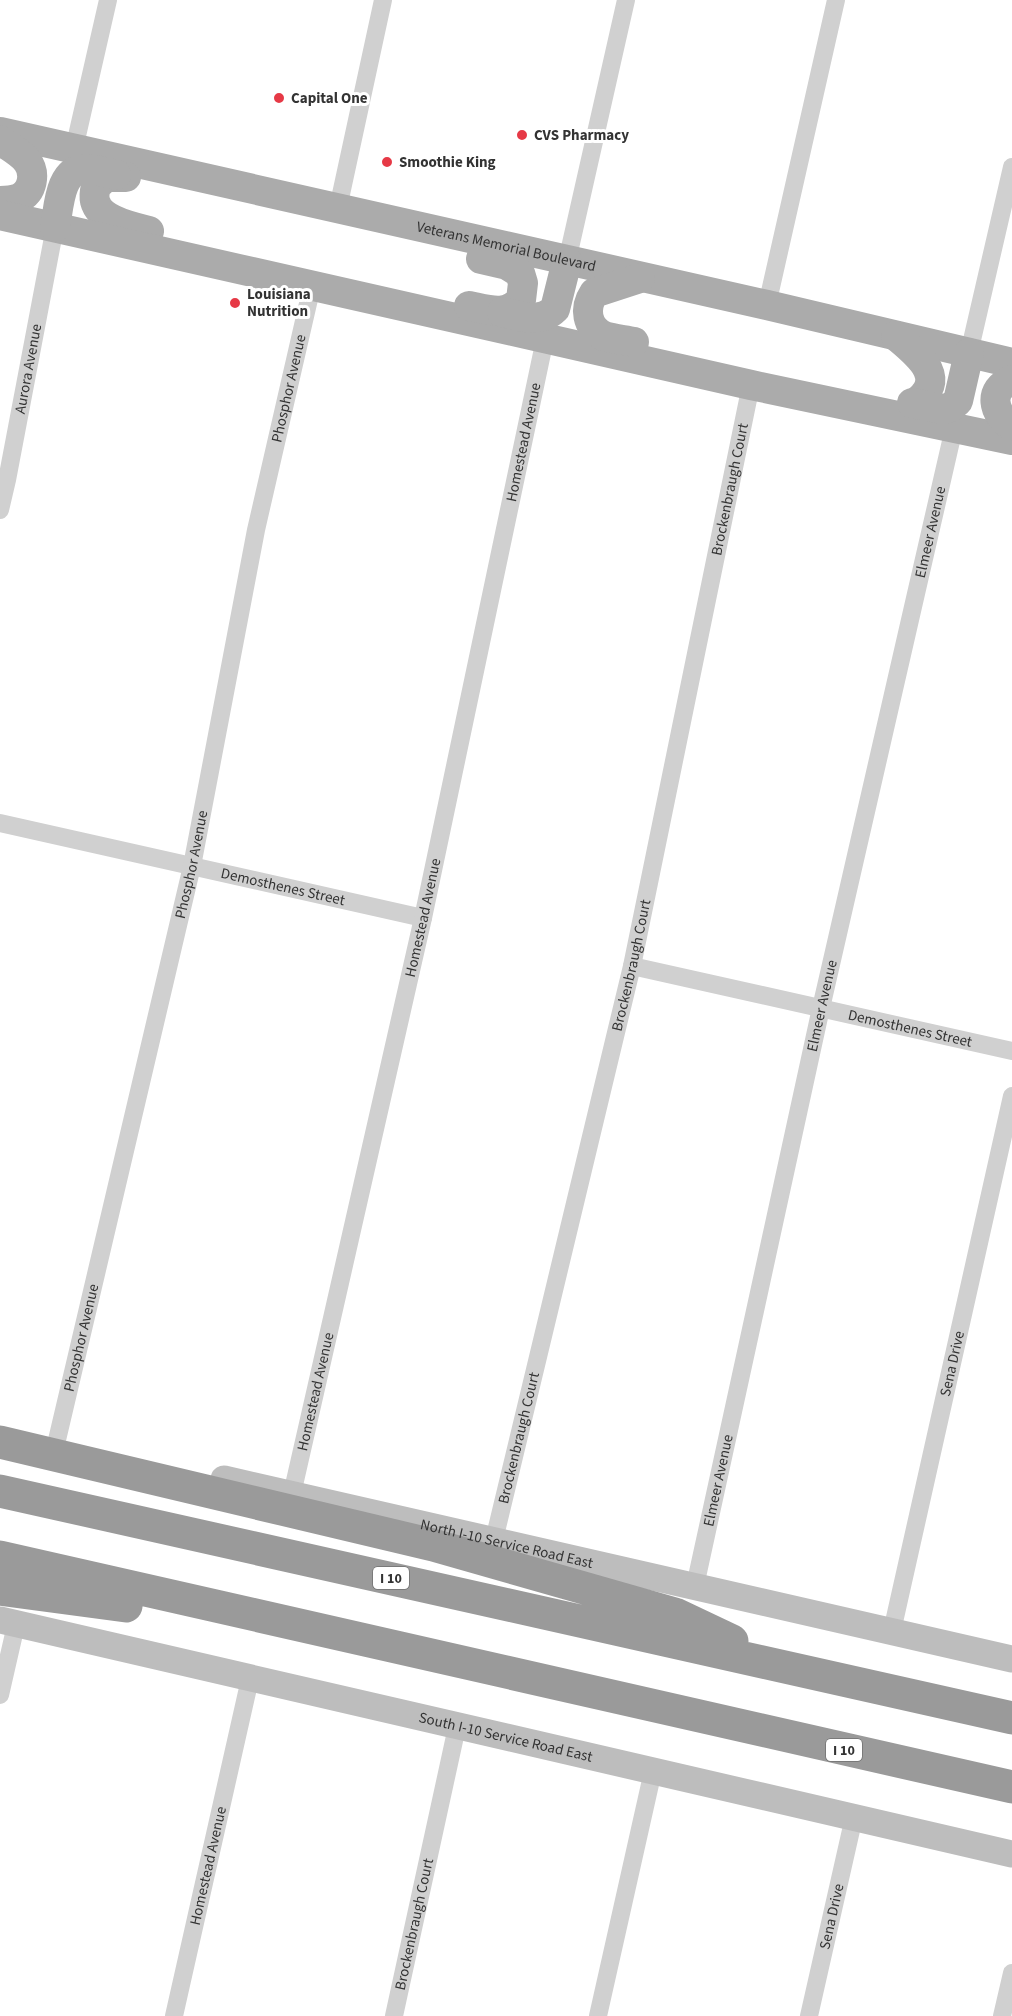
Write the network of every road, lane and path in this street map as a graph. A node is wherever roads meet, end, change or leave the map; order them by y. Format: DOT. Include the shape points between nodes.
graph roads {
  1 [pos="108,0"];
  2 [pos="383,0"];
  3 [pos="626,0"];
  4 [pos="836,0"];
  5 [pos="0,132"];
  6 [pos="0,140"];
  7 [pos="74,149"];
  8 [pos="1012,167"];
  9 [pos="187,174"];
  10 [pos="126,177"];
  11 [pos="0,201"];
  12 [pos="338,208"];
  13 [pos="0,215"];
  14 [pos="384,219"];
  15 [pos="55,227"];
  16 [pos="191,258"];
  17 [pos="567,261"];
  18 [pos="643,278"];
  19 [pos="312,286"];
  20 [pos="363,297"];
  21 [pos="767,305"];
  22 [pos="499,312"];
  23 [pos="896,335"];
  24 [pos="545,339"];
  25 [pos="969,353"];
  26 [pos="1012,363"];
  27 [pos="700,373"];
  28 [pos="1012,381"];
  29 [pos="751,385"];
  30 [pos="805,397"];
  31 [pos="915,403"];
  32 [pos="1012,426"];
  33 [pos="954,428"];
  34 [pos="1012,440"];
  35 [pos="0,510"];
  36 [pos="0,823"];
  37 [pos="192,866"];
  38 [pos="423,918"];
  39 [pos="632,966"];
  40 [pos="821,1008"];
  41 [pos="1012,1051"];
  42 [pos="1012,1096"];
  43 [pos="0,1427"];
  44 [pos="57,1440"];
  45 [pos="0,1442"];
  46 [pos="0,1491"];
  47 [pos="292,1494"];
  48 [pos="494,1540"];
  49 [pos="0,1557"];
  50 [pos="695,1586"];
  51 [pos="0,1589"];
  52 [pos="8,1623"];
  53 [pos="892,1631"];
  54 [pos="379,1643"];
  55 [pos="1012,1659"];
  56 [pos="782,1666"];
  57 [pos="250,1679"];
  58 [pos="0,1695"];
  59 [pos="1000,1715"];
  60 [pos="457,1727"];
  61 [pos="653,1772"];
  62 [pos="1012,1787"];
  63 [pos="854,1817"];
  64 [pos="1012,1854"];
  65 [pos="1012,1973"];
  66 [pos="174,2016"];
  67 [pos="394,2016"];
  68 [pos="598,2016"];
  69 [pos="809,2016"];
  70 [pos="1002,2016"];
  1 -- 7 [label="street"];
  2 -- 12 [label="street"];
  3 -- 17 [label="street"];
  4 -- 21 [label="street"];
  5 -- 7 [label="main road, Veterans Memorial Boulevard"];
  6 -- 11 [label="main road" via="27,161 32,178 24,195"];
  7 -- 9 [label="main road, Veterans Memorial Boulevard"];
  8 -- 25 [label="street"];
  9 -- 10 [label="main road" via="148,182"];
  9 -- 12 [label="main road, Veterans Memorial Boulevard"];
  10 -- 15 [label="main road" via="82,169 72,173 65,180"];
  10 -- 16 [label="main road" via="106,177 96,186 95,201 103,213 118,223 170,237"];
  12 -- 14 [label="main road, Veterans Memorial Boulevard"];
  13 -- 15 [label="main road"];
  14 -- 17 [label="main road, Veterans Memorial Boulevard"];
  14 -- 22 [label="main road" via="423,245 507,265 520,273 521,300 509,310"];
  15 -- 16 [label="main road"];
  15 -- 35 [label="street, Aurora Avenue"];
  16 -- 19 [label="main road"];
  17 -- 18 [label="main road, Veterans Memorial Boulevard"];
  17 -- 22 [label="main road" via="555,309 550,314 523,318"];
  18 -- 21 [label="main road, Veterans Memorial Boulevard"];
  18 -- 27 [label="main road" via="594,293 587,307 594,328 604,336 672,350"];
  19 -- 20 [label="main road"];
  19 -- 37 [label="street, Phosphor Avenue" via="256,530"];
  20 -- 22 [label="main road" via="404,293"];
  20 -- 24 [label="main road"];
  21 -- 23 [label="main road, Veterans Memorial Boulevard"];
  23 -- 25 [label="main road, Veterans Memorial Boulevard"];
  23 -- 31 [label="main road" via="924,361 930,372 928,388"];
  24 -- 27 [label="main road"];
  24 -- 38 [label="street, Homestead Avenue"];
  25 -- 26 [label="main road, Veterans Memorial Boulevard"];
  25 -- 31 [label="main road" via="958,401 943,409"];
  27 -- 29 [label="main road"];
  28 -- 32 [label="main road" via="999,390 995,404 1000,417"];
  29 -- 30 [label="main road"];
  29 -- 39 [label="street, Brockenbraugh Court"];
  30 -- 31 [label="main road" via="829,386"];
  30 -- 33 [label="main road"];
  33 -- 34 [label="main road"];
  33 -- 40 [label="street, Elmeer Avenue"];
  36 -- 37 [label="street, Demosthenes Street"];
  37 -- 38 [label="street, Demosthenes Street"];
  37 -- 44 [label="street, Phosphor Avenue"];
  38 -- 47 [label="street, Homestead Avenue"];
  39 -- 40 [label="street, Demosthenes Street"];
  39 -- 48 [label="street, Brockenbraugh Court"];
  40 -- 41 [label="street, Demosthenes Street"];
  40 -- 50 [label="street, Elmeer Avenue"];
  42 -- 53 [label="street, Sena Drive"];
  43 -- 44 [label="street, North I-10 Service Road East"];
  44 -- 47 [label="street, North I-10 Service Road East"];
  45 -- 56 [label="highway" via="433,1545 597,1590 675,1614"];
  46 -- 56 [label="highway, I 10"];
  47 -- 48 [label="street, North I-10 Service Road East"];
  48 -- 50 [label="street, North I-10 Service Road East"];
  49 -- 54 [label="highway, I 10"];
  50 -- 53 [label="street, North I-10 Service Road East"];
  51 -- 54 [label="highway"];
  52 -- 57 [label="street, South I-10 Service Road East"];
  52 -- 58 [label="street"];
  53 -- 55 [label="street, North I-10 Service Road East"];
  54 -- 62 [label="highway, I 10"];
  56 -- 59 [label="highway, I 10"];
  57 -- 60 [label="street, South I-10 Service Road East"];
  57 -- 66 [label="street, Homestead Avenue"];
  60 -- 61 [label="street, South I-10 Service Road East"];
  60 -- 67 [label="street, Brockenbraugh Court"];
  61 -- 63 [label="street, South I-10 Service Road East"];
  61 -- 68 [label="street"];
  63 -- 64 [label="street, South I-10 Service Road East"];
  63 -- 69 [label="street, Sena Drive"];
  65 -- 70 [label="street"];
}
